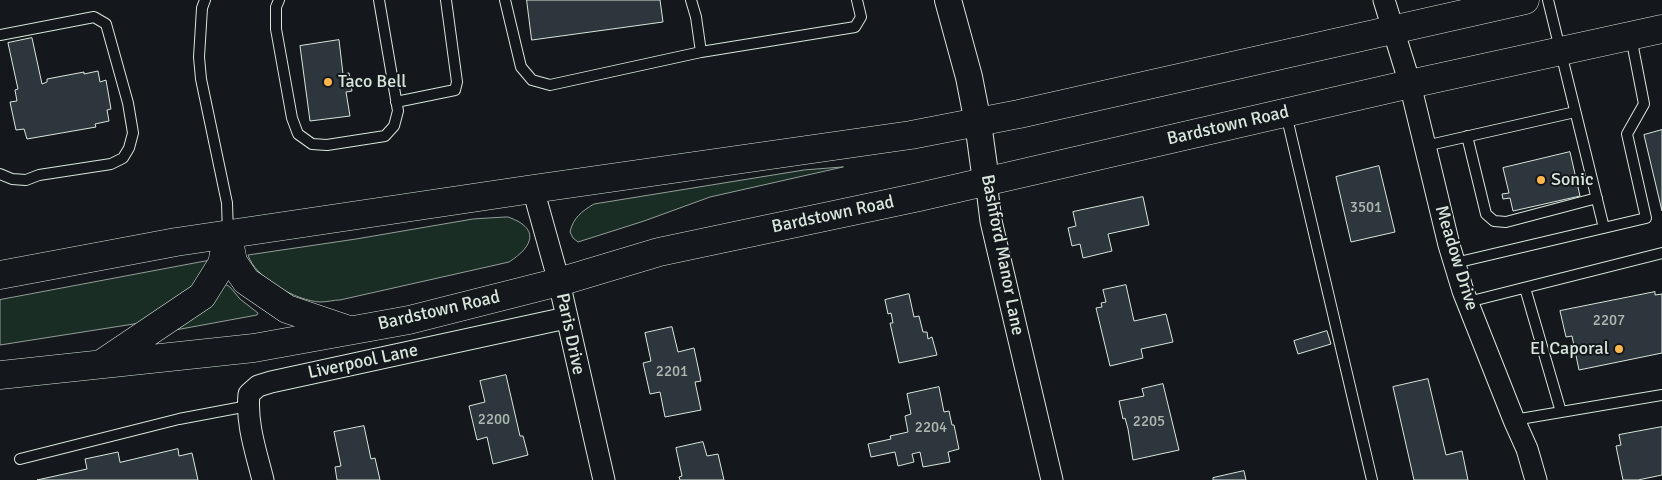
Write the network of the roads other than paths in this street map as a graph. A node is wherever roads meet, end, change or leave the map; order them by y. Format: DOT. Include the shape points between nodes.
graph roads {
  1 [pos="205,0"];
  2 [pos="279,0"];
  3 [pos="378,0"];
  4 [pos="446,0"];
  5 [pos="505,0"];
  6 [pos="691,0"];
  7 [pos="857,0"];
  8 [pos="948,0"];
  9 [pos="1384,0"];
  10 [pos="1525,0"];
  11 [pos="1548,0"];
  12 [pos="1393,30"];
  13 [pos="1662,30"];
  14 [pos="0,35"];
  15 [pos="1631,36"];
  16 [pos="1560,51"];
  17 [pos="701,52"];
  18 [pos="1410,84"];
  19 [pos="396,102"];
  20 [pos="1575,112"];
  21 [pos="1285,113"];
  22 [pos="978,123"];
  23 [pos="1468,136"];
  24 [pos="1425,146"];
  25 [pos="0,174"];
  26 [pos="986,181"];
  27 [pos="533,189"];
  28 [pos="1597,198"];
  29 [pos="1604,228"];
  30 [pos="228,234"];
  31 [pos="1662,253"];
  32 [pos="1455,263"];
  33 [pos="0,275"];
  34 [pos="559,282"];
  35 [pos="1525,288"];
  36 [pos="1468,302"];
  37 [pos="566,318"];
  38 [pos="351,330"];
  39 [pos="101,364"];
  40 [pos="0,375"];
  41 [pos="1662,395"];
  42 [pos="248,406"];
  43 [pos="1561,412"];
  44 [pos="1514,420"];
  45 [pos="20,459"];
  46 [pos="262,480"];
  47 [pos="604,480"];
  48 [pos="1052,480"];
  49 [pos="1372,480"];
  50 [pos="1536,480"];
  1 -- 30 [label="lane" via="199,57 201,79 227,203"];
  2 -- 19 [label="lane" via="276,29 292,118 298,134 312,144 327,146 385,136 394,126 398,112"];
  3 -- 19 [label="lane"];
  4 -- 19 [label="lane" via="458,82 455,90"];
  5 -- 17 [label="lane" via="521,67 532,80 550,85"];
  6 -- 17 [label="lane"];
  7 -- 17 [label="lane" via="861,17 855,27"];
  8 -- 22 [label="street, Bashford Manor Lane"];
  9 -- 12 [label="street, Meadow Drive"];
  10 -- 12 [label="main road"];
  11 -- 16 [label="lane"];
  12 -- 18 [label="street, Meadow Drive"];
  12 -- 22 [label="main road"];
  13 -- 15 [label="main road, Bardstown Road"];
  14 -- 25 [label="lane" via="94,17 106,24 133,133 123,158 111,164 26,180"];
  15 -- 16 [label="main road, Bardstown Road"];
  15 -- 29 [label="lane" via="1644,104 1627,134 1646,218"];
  16 -- 18 [label="main road, Bardstown Road"];
  16 -- 20 [label="lane"];
  18 -- 21 [label="main road, Bardstown Road"];
  18 -- 24 [label="street, Meadow Drive"];
  20 -- 23 [label="lane"];
  20 -- 28 [label="lane"];
  21 -- 26 [label="main road, Bardstown Road"];
  21 -- 49 [label="lane"];
  22 -- 26 [label="street, Bashford Manor Lane"];
  22 -- 27 [label="main road"];
  23 -- 24 [label="lane"];
  23 -- 28 [label="lane" via="1486,214 1494,221 1506,222"];
  24 -- 32 [label="street, Meadow Drive"];
  26 -- 34 [label="main road, Bardstown Road" via="659,252"];
  26 -- 48 [label="street, Bashford Manor Lane" via="991,221"];
  27 -- 30 [label="main road"];
  27 -- 34 [label="street, Paris Drive"];
  28 -- 29 [label="lane"];
  29 -- 32 [label="lane"];
  30 -- 33 [label="main road"];
  30 -- 38 [label="main road" via="233,262 246,281 287,309"];
  30 -- 39 [label="main road" via="222,264 202,296"];
  31 -- 35 [label="lane"];
  32 -- 36 [label="street, Meadow Drive"];
  34 -- 37 [label="street, Paris Drive"];
  34 -- 38 [label="main road, Bardstown Road" via="409,320"];
  35 -- 36 [label="lane"];
  35 -- 43 [label="lane"];
  36 -- 44 [label="street, Meadow Drive"];
  37 -- 42 [label="street, Liverpool Lane" via="271,382 258,386 249,394"];
  37 -- 47 [label="street, Paris Drive"];
  38 -- 39 [label="main road, Bardstown Road" via="254,348"];
  39 -- 40 [label="main road, Bardstown Road"];
  41 -- 43 [label="lane"];
  42 -- 45 [label="lane" via="179,419"];
  42 -- 46 [label="street"];
  43 -- 44 [label="lane"];
  44 -- 50 [label="street, Meadow Drive"];
}
